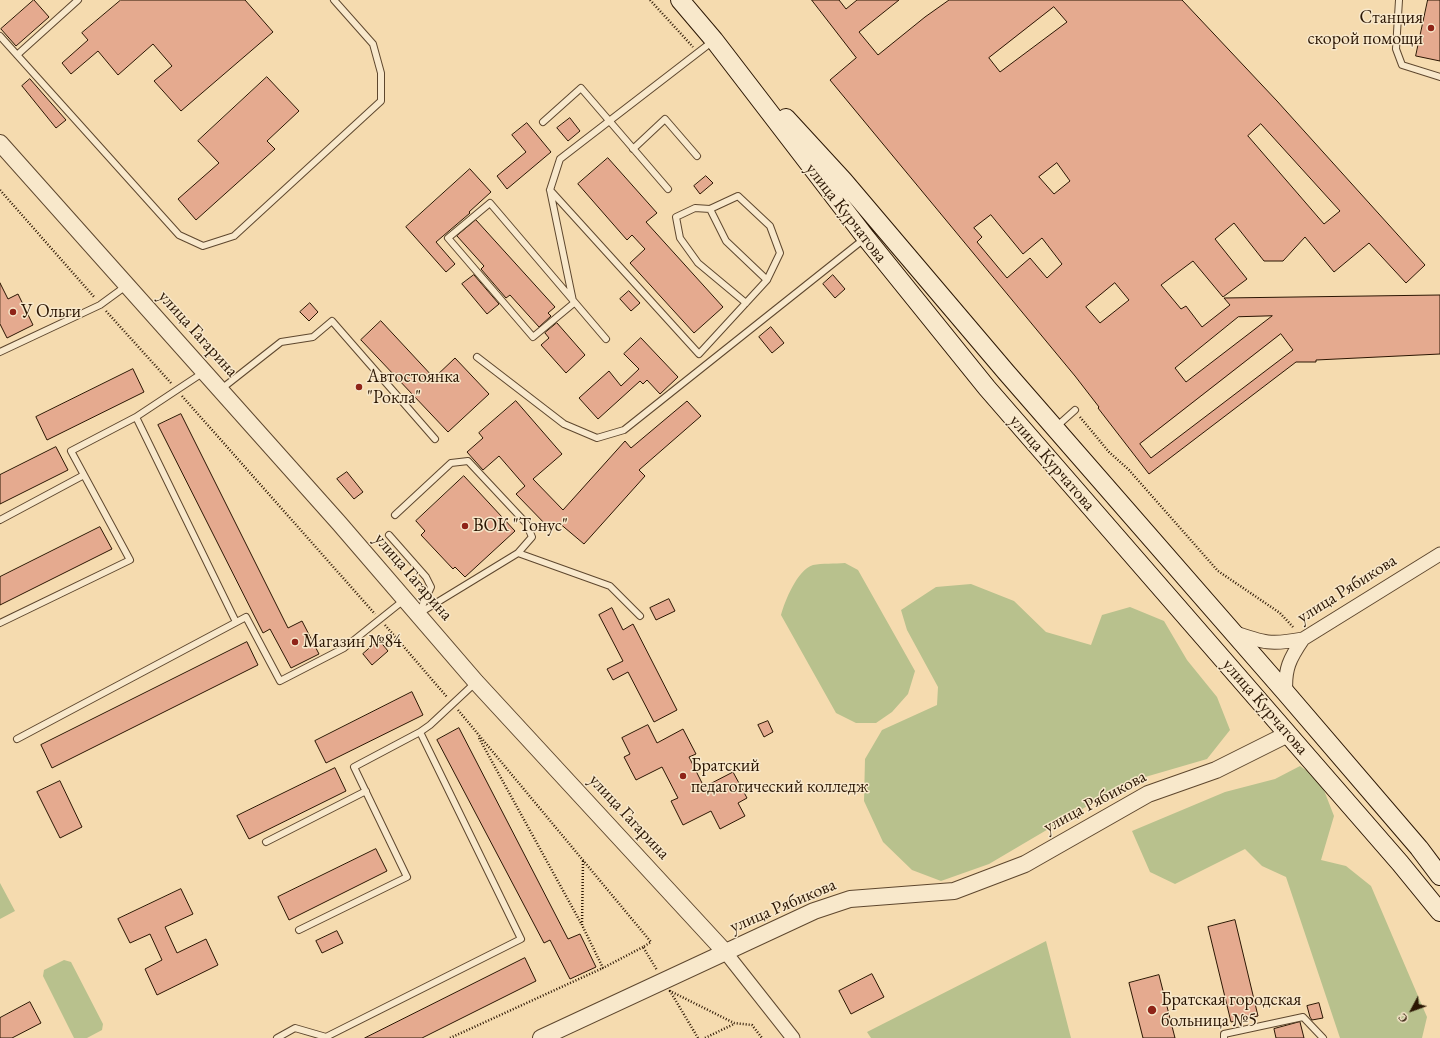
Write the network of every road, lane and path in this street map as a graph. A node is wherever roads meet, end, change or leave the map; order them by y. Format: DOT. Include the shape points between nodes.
graph roads {
  1 [pos="78,0"];
  2 [pos="334,0"];
  3 [pos="650,0"];
  4 [pos="680,0"];
  5 [pos="1399,0"];
  6 [pos="0,36"];
  7 [pos="714,40"];
  8 [pos="698,52"];
  9 [pos="17,55"];
  10 [pos="1440,77"];
  11 [pos="609,120"];
  12 [pos="543,122"];
  13 [pos="0,143"];
  14 [pos="633,148"];
  15 [pos="698,156"];
  16 [pos="668,189"];
  17 [pos="0,190"];
  18 [pos="550,190"];
  19 [pos="710,209"];
  20 [pos="866,238"];
  21 [pos="767,280"];
  22 [pos="127,285"];
  23 [pos="574,303"];
  24 [pos="746,303"];
  25 [pos="100,305"];
  26 [pos="606,339"];
  27 [pos="0,352"];
  28 [pos="477,357"];
  29 [pos="204,372"];
  30 [pos="1006,372"];
  31 [pos="987,388"];
  32 [pos="176,390"];
  33 [pos="220,390"];
  34 [pos="1075,410"];
  35 [pos="136,417"];
  36 [pos="1055,428"];
  37 [pos="435,439"];
  38 [pos="84,476"];
  39 [pos="395,515"];
  40 [pos="0,520"];
  41 [pos="389,535"];
  42 [pos="518,553"];
  43 [pos="1440,554"];
  44 [pos="405,599"];
  45 [pos="418,614"];
  46 [pos="640,616"];
  47 [pos="380,619"];
  48 [pos="236,622"];
  49 [pos="0,623"];
  50 [pos="1293,627"];
  51 [pos="1232,632"];
  52 [pos="1303,639"];
  53 [pos="476,682"];
  54 [pos="1286,693"];
  55 [pos="453,704"];
  56 [pos="420,732"];
  57 [pos="476,732"];
  58 [pos="1288,734"];
  59 [pos="17,739"];
  60 [pos="366,791"];
  61 [pos="266,842"];
  62 [pos="1420,848"];
  63 [pos="583,861"];
  64 [pos="1400,863"];
  65 [pos="1440,876"];
  66 [pos="1440,912"];
  67 [pos="582,925"];
  68 [pos="298,930"];
  69 [pos="643,947"];
  70 [pos="726,953"];
  71 [pos="602,968"];
  72 [pos="667,987"];
  73 [pos="734,1023"];
  74 [pos="276,1038"];
  75 [pos="450,1038"];
  76 [pos="541,1038"];
  77 [pos="698,1038"];
  78 [pos="705,1038"];
  79 [pos="762,1038"];
  80 [pos="793,1038"];
  81 [pos="1224,1038"];
  82 [pos="1323,1038"];
  1 -- 9 [label="lane"];
  2 -- 9 [label="lane" via="373,44 381,73 381,101 234,236 204,246 179,235"];
  3 -- 8 [label="path"];
  4 -- 7 [label="main road, улица Курчатова"];
  5 -- 10 [label="lane" via="1396,49 1402,65"];
  6 -- 9 [label="lane"];
  7 -- 8 [label="lane"];
  7 -- 20 [label="main road, улица Курчатова"];
  7 -- 30 [label="main road" via="843,180"];
  8 -- 11 [label="lane"];
  11 -- 12 [label="lane" via="581,88"];
  11 -- 14 [label="lane"];
  11 -- 18 [label="lane" via="560,160"];
  13 -- 22 [label="street, улица Гагарина"];
  14 -- 15 [label="lane" via="665,120"];
  14 -- 16 [label="lane"];
  17 -- 25 [label="path"];
  18 -- 23 [label="lane"];
  18 -- 24 [label="lane" via="699,354"];
  19 -- 21 [label="lane" via="726,241"];
  19 -- 21 [label="lane" via="738,196 770,226 780,253"];
  19 -- 24 [label="lane" via="695,208 676,217 680,238 698,263"];
  20 -- 28 [label="lane" via="624,430 597,438 564,424"];
  20 -- 31 [label="main road, улица Курчатова"];
  21 -- 24 [label="lane"];
  22 -- 25 [label="lane"];
  22 -- 29 [label="street, улица Гагарина"];
  23 -- 23 [label="lane" via="533,337 448,238 490,203"];
  23 -- 26 [label="lane"];
  25 -- 27 [label="lane"];
  25 -- 32 [label="path"];
  29 -- 32 [label="lane"];
  29 -- 33 [label="street, улица Гагарина"];
  30 -- 31 [label="main road"];
  30 -- 36 [label="main road"];
  31 -- 58 [label="main road, улица Курчатова"];
  32 -- 35 [label="lane"];
  32 -- 47 [label="path"];
  33 -- 37 [label="lane" via="281,342 313,337 332,321"];
  33 -- 44 [label="street, улица Гагарина"];
  34 -- 36 [label="lane"];
  34 -- 50 [label="path" via="1109,452 1129,470 1218,571 1280,613"];
  35 -- 38 [label="lane" via="71,450"];
  35 -- 48 [label="lane"];
  36 -- 51 [label="main road"];
  38 -- 40 [label="lane"];
  38 -- 49 [label="lane" via="130,560"];
  39 -- 42 [label="lane" via="451,463 468,461 526,523 532,537"];
  41 -- 45 [label="lane" via="426,577 431,587"];
  42 -- 45 [label="lane"];
  42 -- 46 [label="lane" via="610,586"];
  43 -- 52 [label="street, улица Рябикова"];
  44 -- 45 [label="street, улица Гагарина"];
  44 -- 47 [label="lane"];
  45 -- 53 [label="street, улица Гагарина"];
  47 -- 48 [label="lane" via="344,648 280,681 246,617"];
  47 -- 55 [label="path"];
  48 -- 59 [label="lane"];
  51 -- 52 [label="street" via="1259,642 1278,644"];
  51 -- 54 [label="main road"];
  52 -- 54 [label="street, улица Рябикова" via="1287,667"];
  53 -- 55 [label="lane"];
  53 -- 70 [label="street, улица Гагарина"];
  54 -- 62 [label="main road"];
  55 -- 56 [label="lane"];
  55 -- 57 [label="path"];
  56 -- 60 [label="lane" via="354,767"];
  56 -- 74 [label="lane" via="521,939 326,1037 295,1028"];
  57 -- 63 [label="path"];
  57 -- 67 [label="path"];
  58 -- 64 [label="main road, улица Курчатова"];
  58 -- 70 [label="street, улица Рябикова" via="1216,770 1148,794 1025,864 954,891 850,899 814,911"];
  60 -- 61 [label="lane"];
  60 -- 68 [label="lane" via="407,877"];
  62 -- 64 [label="main road"];
  62 -- 65 [label="main road"];
  63 -- 67 [label="path"];
  63 -- 69 [label="path" via="651,942"];
  64 -- 66 [label="main road, улица Курчатова"];
  67 -- 71 [label="path"];
  69 -- 71 [label="path"];
  69 -- 72 [label="path"];
  70 -- 72 [label="street, улица Рябикова"];
  70 -- 80 [label="street, улица Гагарина"];
  71 -- 75 [label="path"];
  72 -- 73 [label="path"];
  72 -- 76 [label="street, улица Рябикова"];
  72 -- 77 [label="path"];
  73 -- 78 [label="path"];
  73 -- 79 [label="path" via="752,1025"];
  81 -- 82 [label="lane" via="1224,1034 1303,1017"];
}
